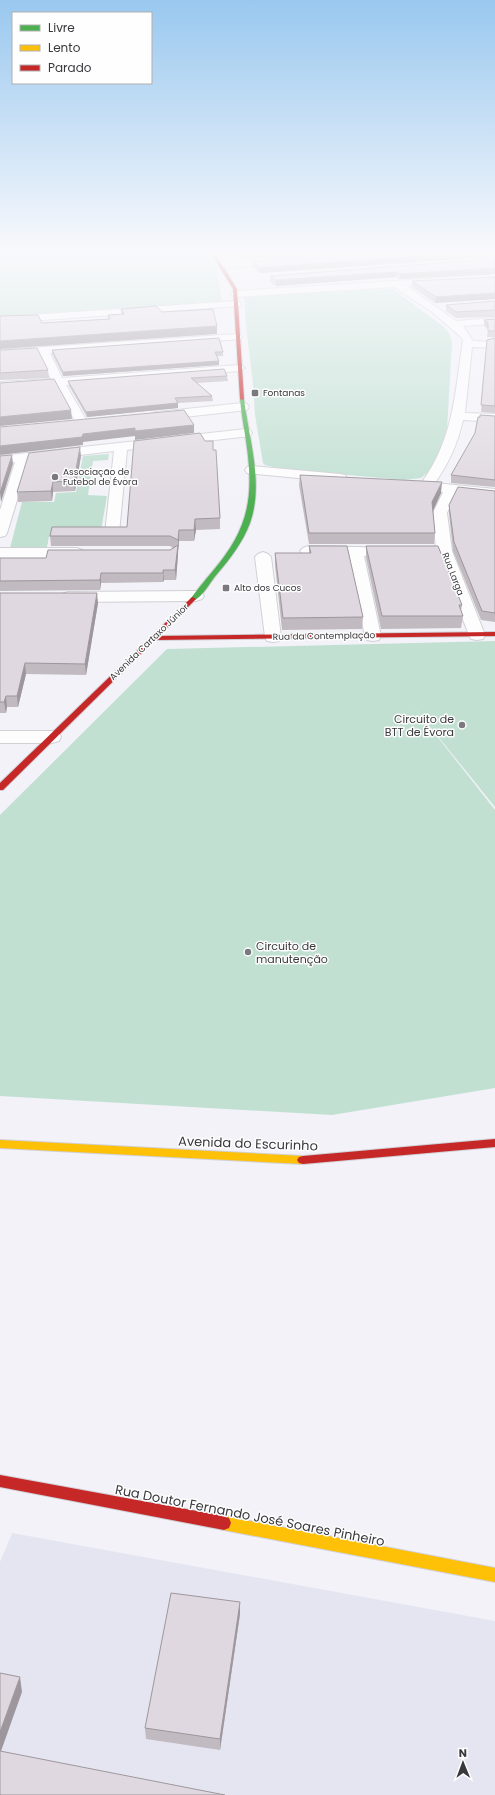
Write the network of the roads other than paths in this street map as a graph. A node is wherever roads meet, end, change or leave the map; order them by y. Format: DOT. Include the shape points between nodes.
graph roads {
  1 [pos="237,336"];
  2 [pos="109,337"];
  3 [pos="226,337"];
  4 [pos="467,337"];
  5 [pos="495,341"];
  6 [pos="468,344"];
  7 [pos="113,345"];
  8 [pos="495,345"];
  9 [pos="43,350"];
  10 [pos="1,351"];
  11 [pos="239,368"];
  12 [pos="58,381"];
  13 [pos="0,386"];
  14 [pos="243,408"];
  15 [pos="459,416"];
  16 [pos="143,417"];
  17 [pos="495,418"];
  18 [pos="97,421"];
  19 [pos="82,423"];
  20 [pos="67,424"];
  21 [pos="246,433"];
  22 [pos="121,446"];
  23 [pos="23,458"];
  24 [pos="0,460"];
  25 [pos="252,470"];
  26 [pos="354,479"];
  27 [pos="401,484"];
  28 [pos="426,486"];
  29 [pos="452,489"];
  30 [pos="495,493"];
  31 [pos="0,533"];
  32 [pos="112,533"];
  33 [pos="308,551"];
  34 [pos="356,551"];
  35 [pos="407,551"];
  36 [pos="93,553"];
  37 [pos="0,554"];
  38 [pos="263,557"];
  39 [pos="196,596"];
  40 [pos="55,597"];
  41 [pos="495,634"];
  42 [pos="477,635"];
  43 [pos="373,636"];
  44 [pos="273,637"];
  45 [pos="154,638"];
  46 [pos="52,736"];
  47 [pos="0,737"];
  48 [pos="0,788"];
  49 [pos="495,1143"];
  50 [pos="0,1144"];
  51 [pos="0,1481"];
  52 [pos="495,1575"];
  1 -- 11 [label="street, Avenida Cartaxo Júnior"];
  2 -- 7 [label="street"];
  3 -- 7 [label="street"];
  4 -- 6 [label="street"];
  5 -- 6 [label="street"];
  6 -- 8 [label="street"];
  6 -- 15 [label="street"];
  7 -- 9 [label="street"];
  9 -- 10 [label="street"];
  9 -- 12 [label="street"];
  11 -- 12 [label="street"];
  11 -- 14 [label="street, Avenida Cartaxo Júnior"];
  12 -- 13 [label="street"];
  12 -- 19 [label="street"];
  14 -- 16 [label="street"];
  14 -- 21 [label="street, Avenida Cartaxo Júnior"];
  15 -- 17 [label="street"];
  15 -- 28 [label="street" via="446,458"];
  18 -- 19 [label="street"];
  19 -- 20 [label="street"];
  21 -- 22 [label="street"];
  21 -- 25 [label="street, Avenida Cartaxo Júnior"];
  22 -- 23 [label="street"];
  22 -- 32 [label="street"];
  23 -- 24 [label="street"];
  23 -- 31 [label="street"];
  25 -- 26 [label="street"];
  25 -- 39 [label="street, Avenida Cartaxo Júnior" via="249,519 235,547"];
  27 -- 28 [label="street"];
  28 -- 29 [label="street"];
  29 -- 30 [label="street"];
  29 -- 42 [label="street, Rua Larga" via="440,513 436,551"];
  33 -- 34 [label="street"];
  34 -- 35 [label="street"];
  34 -- 43 [label="street"];
  36 -- 37 [label="street"];
  38 -- 44 [label="street"];
  39 -- 40 [label="street"];
  39 -- 45 [label="street, Avenida Cartaxo Júnior"];
  41 -- 42 [label="street, Rua da Contemplação"];
  42 -- 43 [label="street, Rua da Contemplação"];
  43 -- 44 [label="street, Rua da Contemplação"];
  44 -- 45 [label="street, Rua da Contemplação"];
  45 -- 46 [label="street, Avenida Cartaxo Júnior"];
  46 -- 47 [label="street"];
  46 -- 48 [label="street, Avenida Cartaxo Júnior"];
  49 -- 50 [label="street, Avenida do Escurinho" via="311,1160"];
  51 -- 52 [label="street, Rua Doutor Fernando José Soares Pinheiro"];
}
